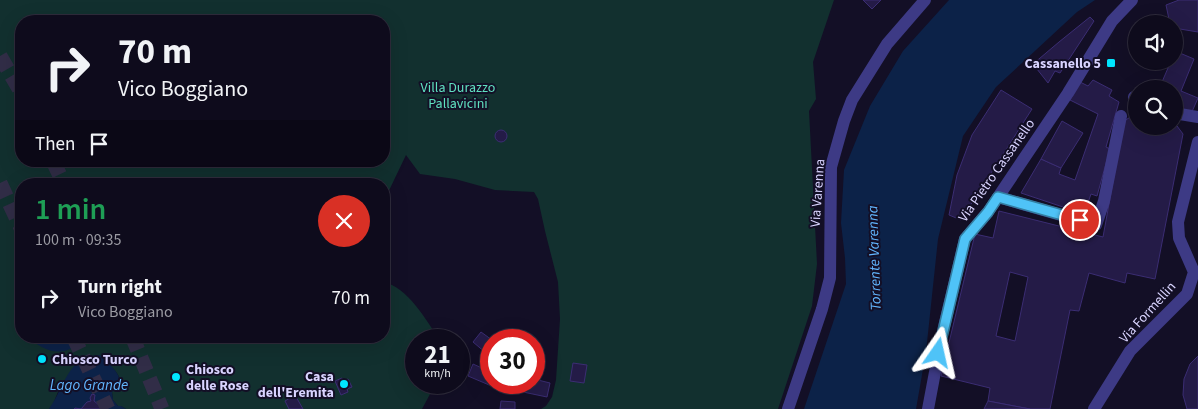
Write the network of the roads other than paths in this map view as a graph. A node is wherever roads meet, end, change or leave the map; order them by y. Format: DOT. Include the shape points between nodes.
graph roads {
  1 [pos="925,0"];
  2 [pos="1132,0"];
  3 [pos="1183,114"];
  4 [pos="1121,116"];
  5 [pos="1198,117"];
  6 [pos="1198,142"];
  7 [pos="998,197"];
  8 [pos="788,409"];
  9 [pos="928,409"];
  10 [pos="1094,409"];
  1 -- 8 [label="street, Via Varenna" via="888,44 852,100 844,121 831,167 830,278"];
  2 -- 7 [label="street, Via Pietro Cassanello" via="1112,21"];
  3 -- 5 [label="street"];
  4 -- 7 [label="street" via="1096,225"];
  6 -- 10 [label="street, Via Formellin" via="1178,222 1179,238 1194,272 1186,294 1130,352"];
  7 -- 9 [label="street, Via Pietro Cassanello" via="965,239"];
}
